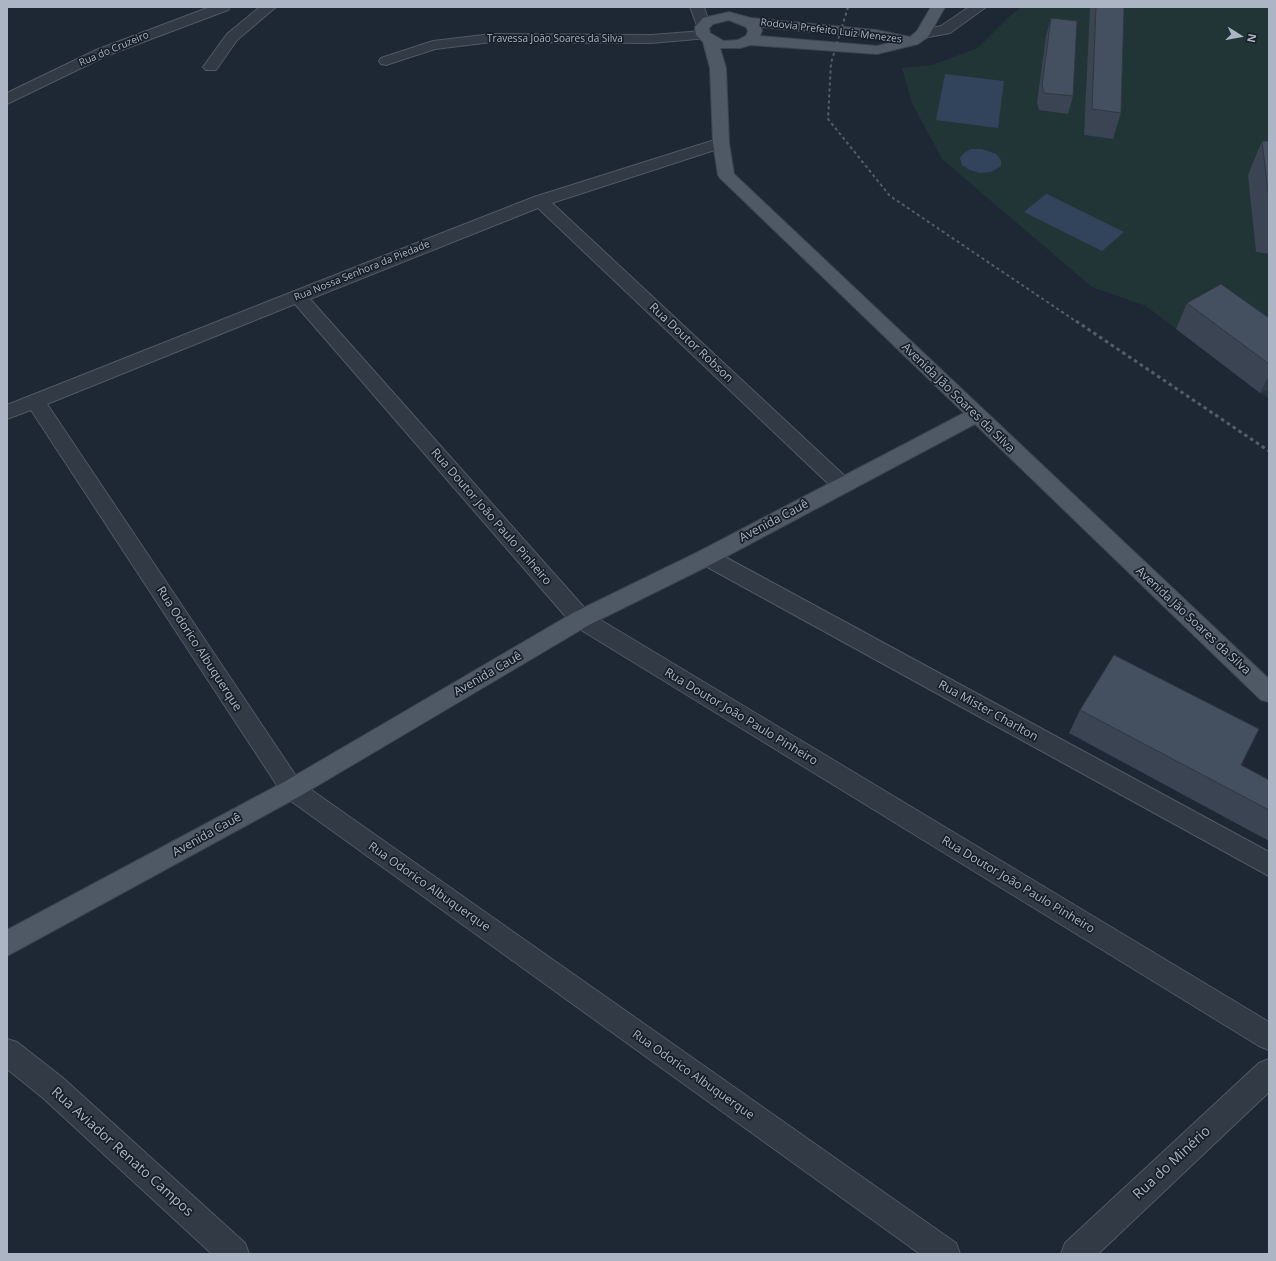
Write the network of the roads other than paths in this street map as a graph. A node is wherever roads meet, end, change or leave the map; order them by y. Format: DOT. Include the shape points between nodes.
graph roads {
  1 [pos="223,7"];
  2 [pos="269,7"];
  3 [pos="697,7"];
  4 [pos="723,7"];
  5 [pos="938,7"];
  6 [pos="979,7"];
  7 [pos="743,16"];
  8 [pos="706,30"];
  9 [pos="918,37"];
  10 [pos="742,43"];
  11 [pos="386,61"];
  12 [pos="211,66"];
  13 [pos="718,68"];
  14 [pos="7,99"];
  15 [pos="721,143"];
  16 [pos="540,201"];
  17 [pos="298,296"];
  18 [pos="35,401"];
  19 [pos="7,412"];
  20 [pos="976,415"];
  21 [pos="842,485"];
  22 [pos="707,557"];
  23 [pos="581,619"];
  24 [pos="1269,693"];
  25 [pos="292,789"];
  26 [pos="1269,865"];
  27 [pos="7,944"];
  28 [pos="1269,1037"];
  29 [pos="7,1052"];
  30 [pos="1269,1073"];
  31 [pos="234,1254"];
  32 [pos="945,1254"];
  33 [pos="1076,1254"];
  1 -- 14 [label="street, Rua do Cruzeiro" via="101,53"];
  2 -- 12 [label="street" via="232,37"];
  3 -- 8 [label="street"];
  4 -- 8 [label="main road"];
  5 -- 9 [label="main road"];
  6 -- 9 [label="street" via="945,30"];
  7 -- 8 [label="main road, Rodovia Prefeito Luiz Menezes" via="726,16"];
  7 -- 9 [label="main road, Rodovia Prefeito Luiz Menezes" via="876,34"];
  7 -- 10 [label="main road" via="754,26 755,31 754,36"];
  8 -- 10 [label="main road, Rodovia Prefeito Luiz Menezes" via="724,45"];
  8 -- 11 [label="street, Travessa João Soares da Silva" via="651,39 492,38 433,45"];
  8 -- 13 [label="main road, Avenida Jão Soares da Silva"];
  9 -- 10 [label="main road, Rodovia Prefeito Luiz Menezes" via="877,50"];
  10 -- 13 [label="main road"];
  13 -- 15 [label="main road, Avenida Jão Soares da Silva"];
  15 -- 16 [label="street, Rua Nossa Senhora da Piedade"];
  15 -- 20 [label="main road, Avenida Jão Soares da Silva" via="726,175"];
  16 -- 17 [label="street, Rua Nossa Senhora da Piedade"];
  16 -- 21 [label="street, Rua Doutor Robson"];
  17 -- 18 [label="street, Rua Nossa Senhora da Piedade"];
  17 -- 23 [label="street, Rua Doutor João Paulo Pinheiro"];
  18 -- 19 [label="street, Rua Nossa Senhora da Piedade"];
  18 -- 25 [label="street, Rua Odorico Albuquerque"];
  20 -- 21 [label="main road, Avenida Cauê"];
  20 -- 24 [label="main road, Avenida Jão Soares da Silva"];
  21 -- 22 [label="main road, Avenida Cauê"];
  22 -- 23 [label="main road, Avenida Cauê"];
  22 -- 26 [label="street, Rua Mister Charlton"];
  23 -- 25 [label="main road, Avenida Cauê"];
  23 -- 28 [label="street, Rua Doutor João Paulo Pinheiro"];
  25 -- 27 [label="main road, Avenida Cauê"];
  25 -- 32 [label="street, Rua Odorico Albuquerque"];
  29 -- 31 [label="street, Rua Aviador Renato Campos" via="53,1088"];
  30 -- 33 [label="street, Rua do Minério"];
}
